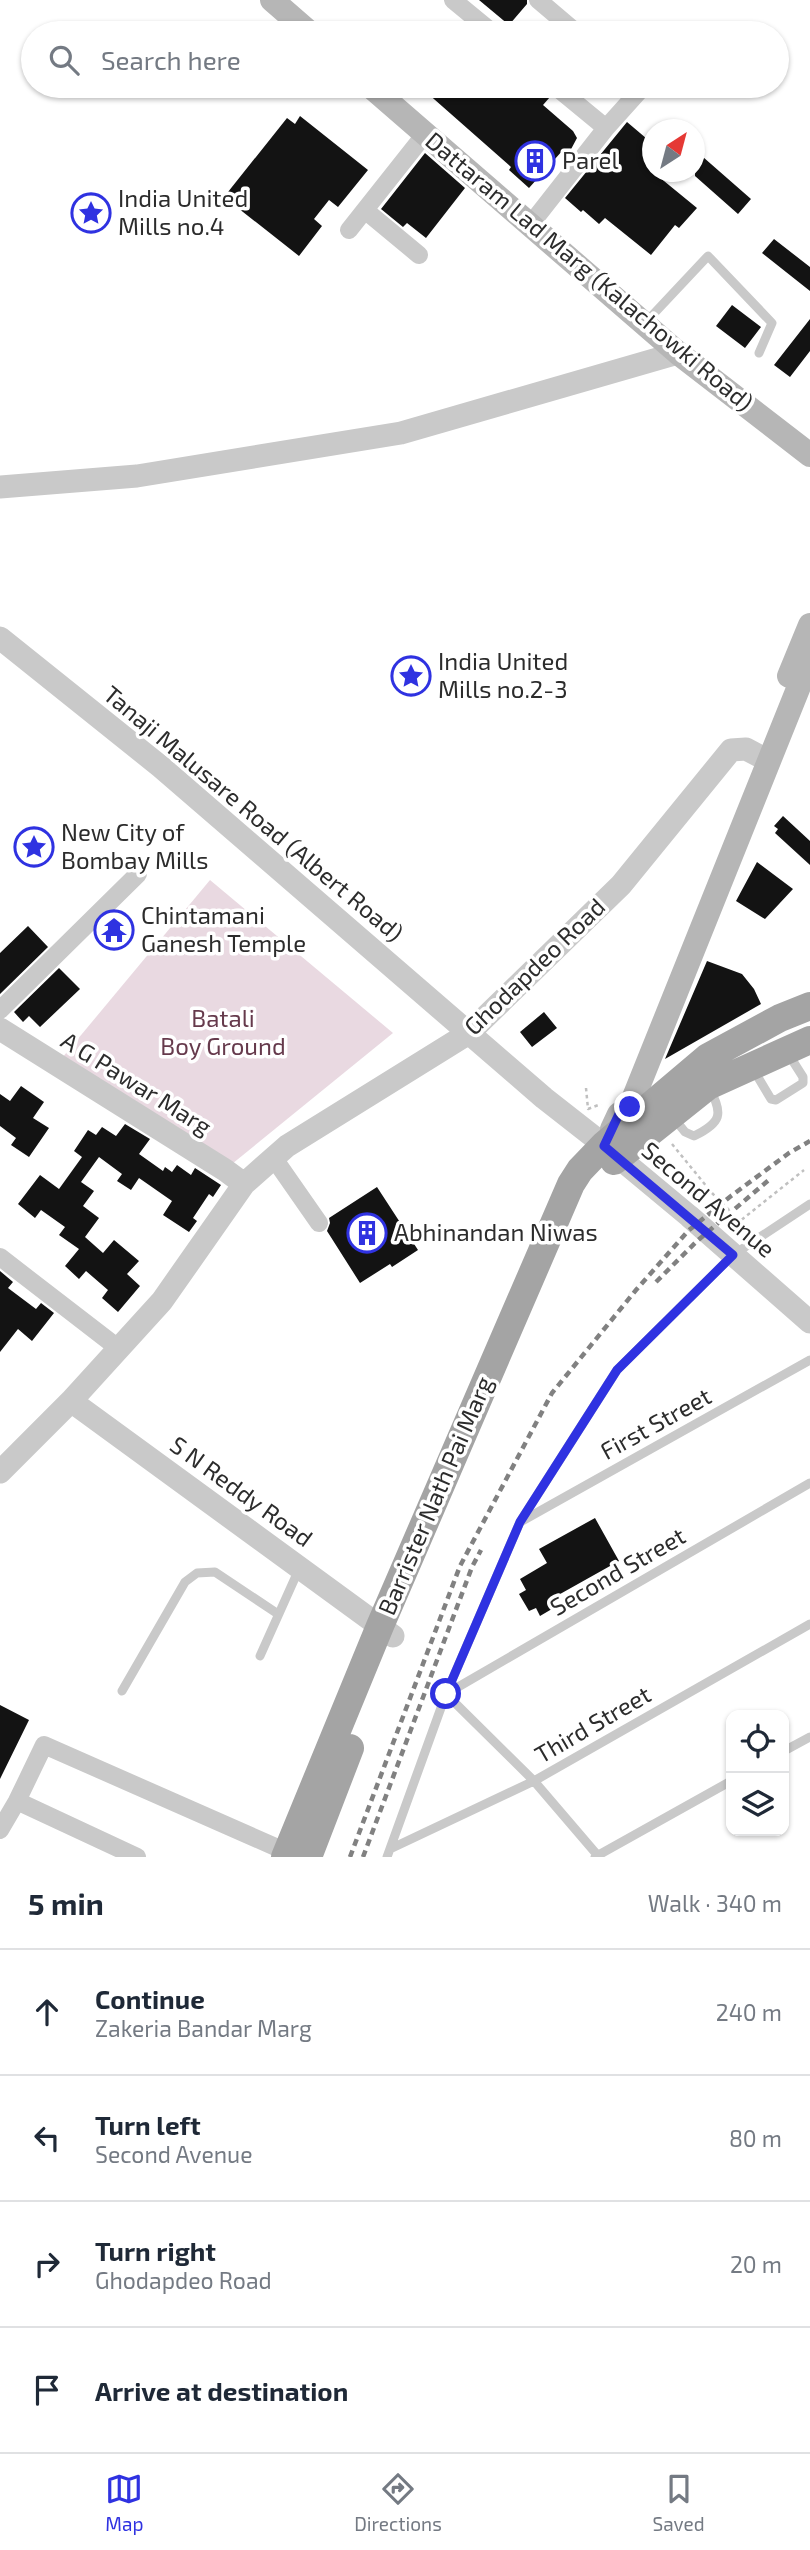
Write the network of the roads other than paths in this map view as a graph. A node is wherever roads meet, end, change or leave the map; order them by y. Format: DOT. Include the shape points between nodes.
graph roads {
  1 [pos="272,0"];
  2 [pos="453,0"];
  3 [pos="538,0"];
  4 [pos="296,21"];
  5 [pos="478,21"];
  6 [pos="563,21"];
  7 [pos="384,98"];
  8 [pos="570,98"];
  9 [pos="633,98"];
  10 [pos="606,128"];
  11 [pos="425,134"];
  12 [pos="366,211"];
  13 [pos="530,225"];
  14 [pos="349,230"];
  15 [pos="419,255"];
  16 [pos="645,324"];
  17 [pos="678,353"];
  18 [pos="759,354"];
  19 [pos="810,455"];
  20 [pos="0,487"];
  21 [pos="810,625"];
  22 [pos="0,638"];
  23 [pos="808,670"];
  24 [pos="764,758"];
  25 [pos="138,874"];
  26 [pos="810,1006"];
  27 [pos="0,1010"];
  28 [pos="0,1029"];
  29 [pos="469,1033"];
  30 [pos="798,1045"];
  31 [pos="751,1065"];
  32 [pos="611,1152"];
  33 [pos="273,1157"];
  34 [pos="244,1184"];
  35 [pos="810,1205"];
  36 [pos="319,1223"];
  37 [pos="733,1255"];
  38 [pos="0,1256"];
  39 [pos="810,1322"];
  40 [pos="118,1348"];
  41 [pos="810,1360"];
  42 [pos="71,1401"];
  43 [pos="0,1472"];
  44 [pos="810,1483"];
  45 [pos="520,1522"];
  46 [pos="299,1567"];
  47 [pos="278,1614"];
  48 [pos="810,1624"];
  49 [pos="386,1631"];
  50 [pos="260,1656"];
  51 [pos="122,1691"];
  52 [pos="446,1694"];
  53 [pos="810,1737"];
  54 [pos="789,1749"];
  55 [pos="534,1781"];
  56 [pos="726,1784"];
  57 [pos="17,1801"];
  58 [pos="0,1830"];
  59 [pos="388,1853"];
  60 [pos="295,1856"];
  61 [pos="597,1856"];
  62 [pos="137,1857"];
  1 -- 4 [label="main road"];
  2 -- 5 [label="street"];
  3 -- 6 [label="street"];
  7 -- 11 [label="main road, Dattaram Lad Marg (Kalachowki Road)"];
  8 -- 10 [label="street"];
  9 -- 10 [label="street"];
  10 -- 13 [label="street"];
  11 -- 12 [label="street"];
  11 -- 13 [label="main road, Dattaram Lad Marg (Kalachowki Road)"];
  12 -- 14 [label="street"];
  12 -- 15 [label="street"];
  13 -- 16 [label="main road, Dattaram Lad Marg (Kalachowki Road)"];
  16 -- 17 [label="main road, Dattaram Lad Marg (Kalachowki Road)"];
  16 -- 18 [label="lane" via="708,256 772,323"];
  17 -- 19 [label="main road, Dattaram Lad Marg (Kalachowki Road)"];
  17 -- 20 [label="street" via="401,433 137,477"];
  21 -- 24 [label="main road"];
  22 -- 29 [label="street, Tanaji Malusare Road (Albert Road)" via="161,766"];
  23 -- 24 [label="main road"];
  24 -- 29 [label="street, Ghodapdeo Road" via="738,748 724,756 621,886"];
  24 -- 32 [label="main road" via="630,1107 619,1114"];
  25 -- 27 [label="street"];
  26 -- 32 [label="main road" via="708,1057"];
  28 -- 34 [label="street, A G Pawar Marg"];
  29 -- 32 [label="street, Tanaji Malusare Road (Albert Road)"];
  29 -- 33 [label="street, Ghodapdeo Road"];
  30 -- 31 [label="main road"];
  30 -- 31 [label="lane" via="803,1083 776,1100"];
  31 -- 32 [label="main road" via="708,1086"];
  32 -- 37 [label="street, Second Avenue"];
  32 -- 49 [label="main road, Barrister Nath Pai Marg" via="580,1170 564,1198"];
  33 -- 34 [label="street, Ghodapdeo Road"];
  33 -- 36 [label="street"];
  34 -- 40 [label="street, Ghodapdeo Road" via="162,1301"];
  35 -- 37 [label="lane"];
  37 -- 39 [label="street, Second Avenue"];
  37 -- 45 [label="lane" via="617,1370"];
  38 -- 40 [label="street"];
  40 -- 42 [label="street, Ghodapdeo Road"];
  41 -- 45 [label="lane, First Street"];
  42 -- 43 [label="street, Ghodapdeo Road"];
  42 -- 46 [label="street, S N Reddy Road"];
  44 -- 52 [label="lane, Second Street"];
  45 -- 52 [label="lane"];
  46 -- 47 [label="lane"];
  46 -- 49 [label="street, S N Reddy Road"];
  47 -- 50 [label="lane"];
  47 -- 51 [label="lane" via="215,1573 197,1573 185,1582"];
  48 -- 55 [label="lane, Third Street"];
  49 -- 60 [label="main road, Barrister Nath Pai Marg"];
  52 -- 55 [label="lane"];
  52 -- 59 [label="lane"];
  53 -- 54 [label="lane"];
  55 -- 59 [label="lane, Third Street"];
  55 -- 61 [label="lane"];
  56 -- 61 [label="lane"];
  57 -- 58 [label="street"];
  57 -- 60 [label="street" via="44,1745"];
  57 -- 62 [label="street"];
}
